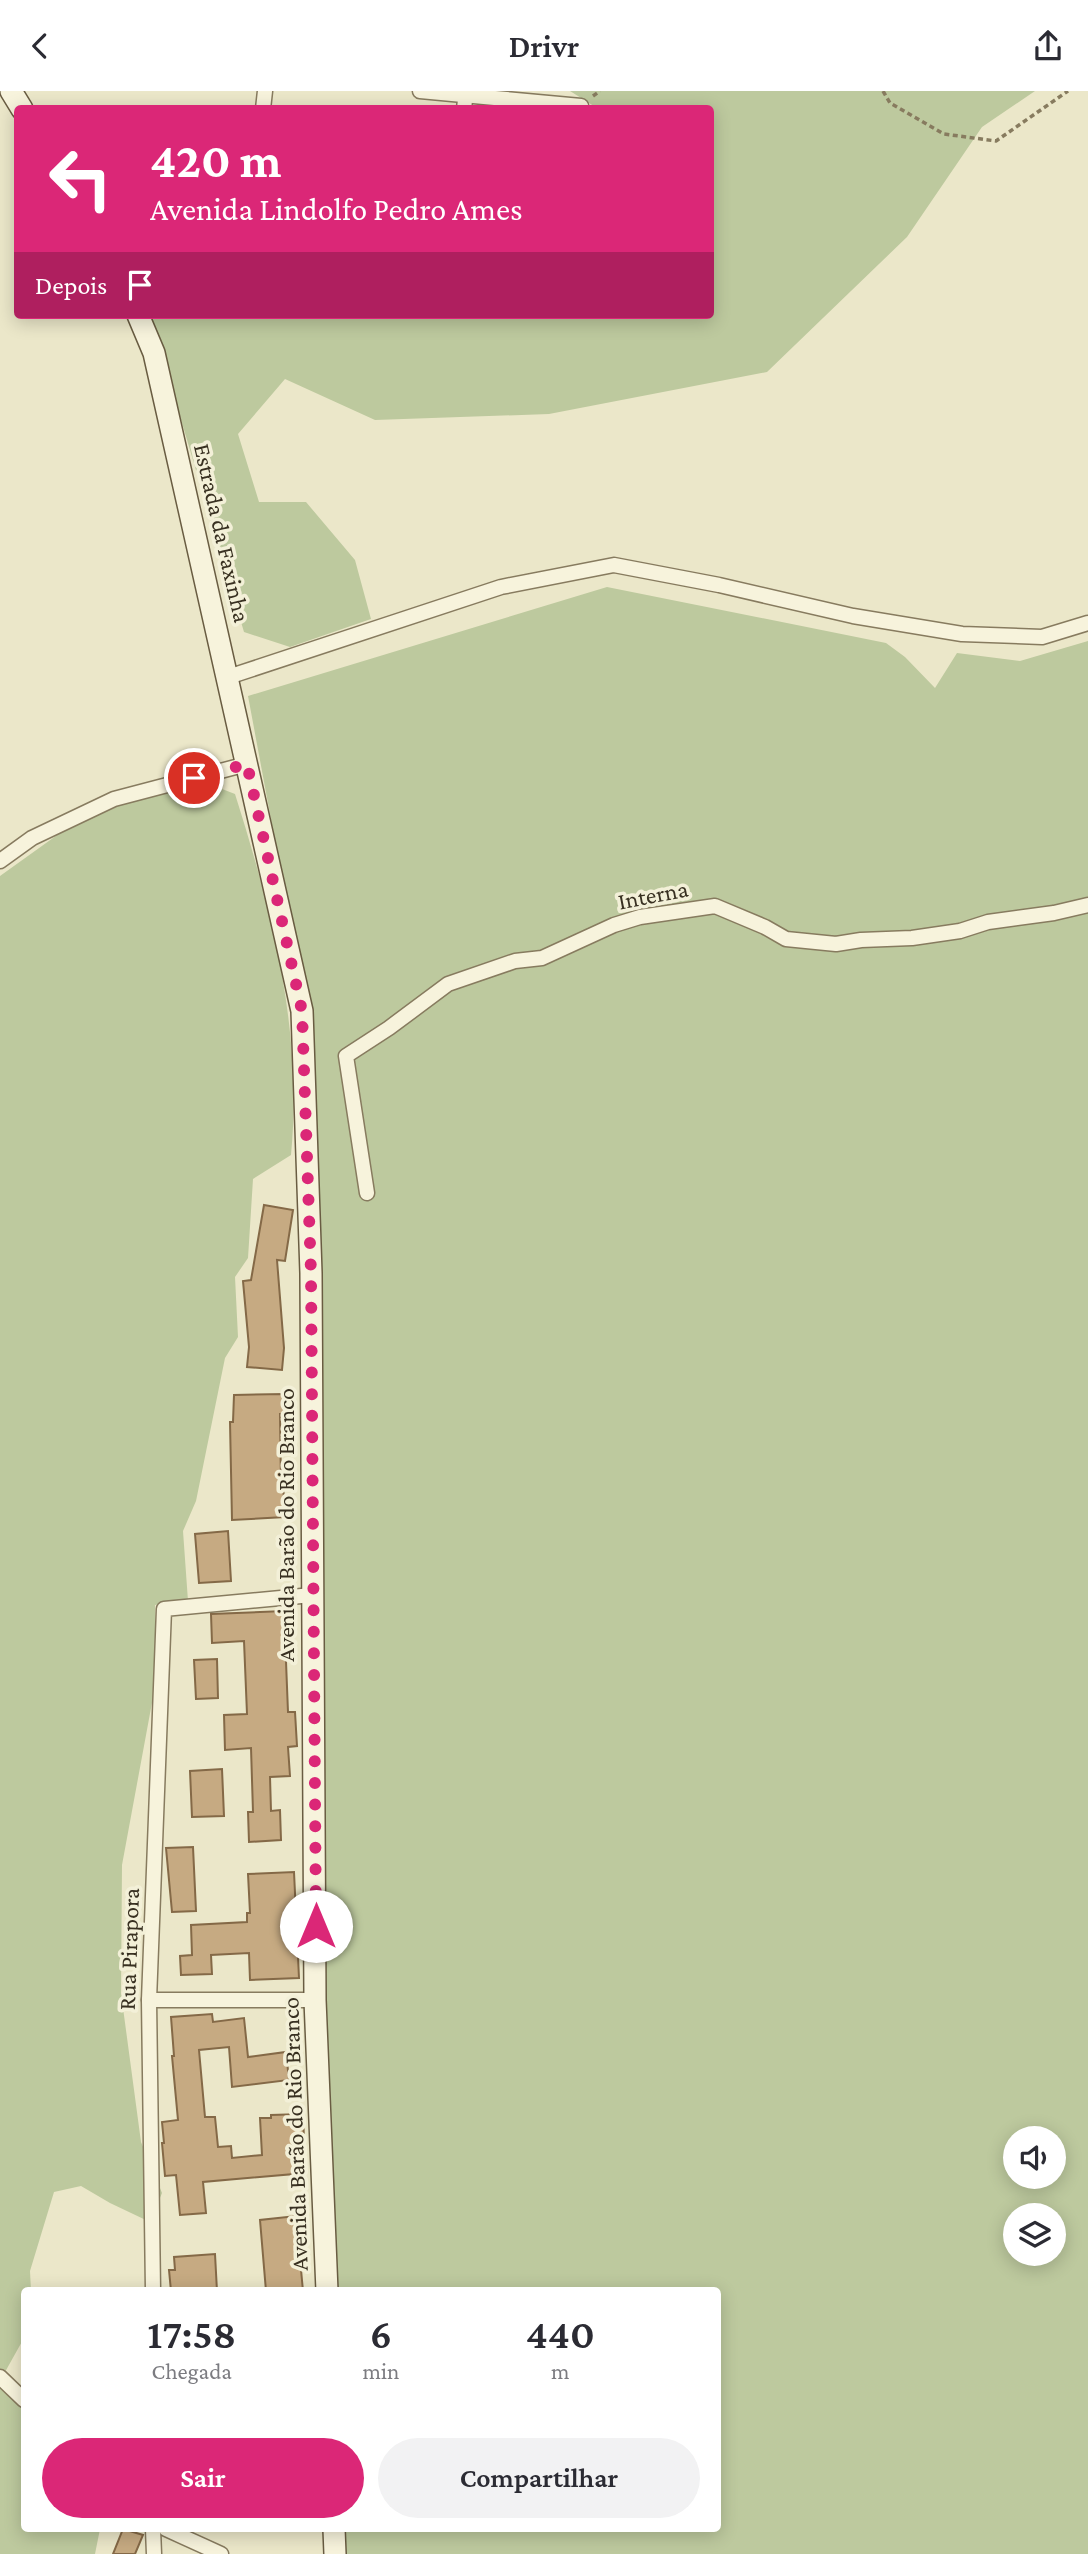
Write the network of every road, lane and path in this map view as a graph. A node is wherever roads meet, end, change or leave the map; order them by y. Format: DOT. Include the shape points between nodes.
graph roads {
  1 [pos="420,91"];
  2 [pos="883,91"];
  3 [pos="1068,91"];
  4 [pos="465,98"];
  5 [pos="573,105"];
  6 [pos="140,319"];
  7 [pos="1088,623"];
  8 [pos="228,677"];
  9 [pos="247,764"];
  10 [pos="0,861"];
  11 [pos="1088,905"];
  12 [pos="367,1193"];
  13 [pos="312,1595"];
  14 [pos="149,2000"];
  15 [pos="316,2000"];
  16 [pos="153,2287"];
  17 [pos="327,2287"];
  18 [pos="153,2532"];
  19 [pos="173,2532"];
  20 [pos="334,2532"];
  21 [pos="154,2554"];
  22 [pos="221,2554"];
  23 [pos="335,2554"];
  1 -- 4 [label="street"];
  2 -- 3 [label="path" via="890,103 944,134 996,141"];
  4 -- 5 [label="street"];
  6 -- 8 [label="street, Estrada da Faxinha" via="154,353"];
  7 -- 8 [label="street" via="1042,637 962,634 853,616 614,565 501,587"];
  8 -- 9 [label="street, Estrada da Faxinha"];
  9 -- 10 [label="street" via="114,799 32,838"];
  9 -- 13 [label="street, Avenida Barão do Rio Branco" via="302,1011 311,1273"];
  11 -- 12 [label="street, Interna" via="960,931 836,944 786,939 715,906 640,917 542,958 515,961 448,984 346,1056"];
  13 -- 14 [label="street, Rua Pirapora" via="164,1609"];
  13 -- 15 [label="street, Avenida Barão do Rio Branco"];
  14 -- 15 [label="street"];
  14 -- 16 [label="street, Rua Pirapora"];
  15 -- 17 [label="street, Avenida Barão do Rio Branco"];
  18 -- 21 [label="street"];
  19 -- 22 [label="street"];
  20 -- 23 [label="street"];
}
